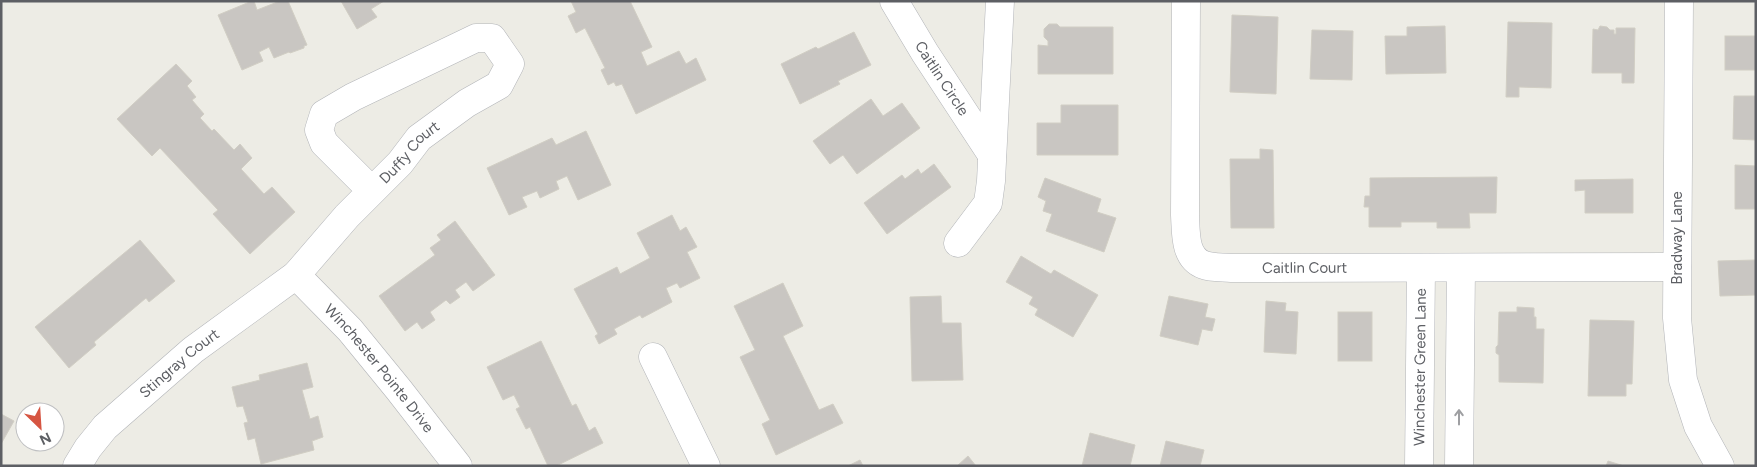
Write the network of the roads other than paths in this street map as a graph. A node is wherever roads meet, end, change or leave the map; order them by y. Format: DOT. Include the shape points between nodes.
graph roads {
  1 [pos="894,1"];
  2 [pos="1000,1"];
  3 [pos="1186,1"];
  4 [pos="1679,1"];
  5 [pos="992,155"];
  6 [pos="372,191"];
  7 [pos="958,243"];
  8 [pos="1421,268"];
  9 [pos="1460,268"];
  10 [pos="1677,268"];
  11 [pos="296,275"];
  12 [pos="653,357"];
  13 [pos="77,466"];
  14 [pos="458,466"];
  15 [pos="706,466"];
  16 [pos="1419,466"];
  17 [pos="1459,466"];
  18 [pos="1720,466"];
  1 -- 5 [label="street, Caitlin Circle"];
  2 -- 5 [label="street, Caitlin Circle"];
  3 -- 8 [label="street, Caitlin Court" via="1185,215 1187,245 1194,259 1204,265 1232,268"];
  4 -- 10 [label="street, Bradway Lane"];
  5 -- 7 [label="street, Caitlin Circle" via="988,204"];
  6 -- 6 [label="street, Duffy Court" via="419,138 499,85 510,64 492,38 476,38 324,114 319,130 324,143"];
  6 -- 11 [label="street, Duffy Court"];
  8 -- 9 [label="street, Caitlin Court"];
  8 -- 16 [label="street, Winchester Green Lane"];
  9 -- 10 [label="street, Caitlin Court"];
  17 -- 9 [label="street, one-way"];
  10 -- 18 [label="street, Bradway Lane" via="1677,318 1683,380 1698,426"];
  11 -- 13 [label="street, Stingray Court" via="194,350 105,427"];
  11 -- 14 [label="street, Winchester Pointe Drive" via="350,330"];
  12 -- 15 [label="street"];
}
